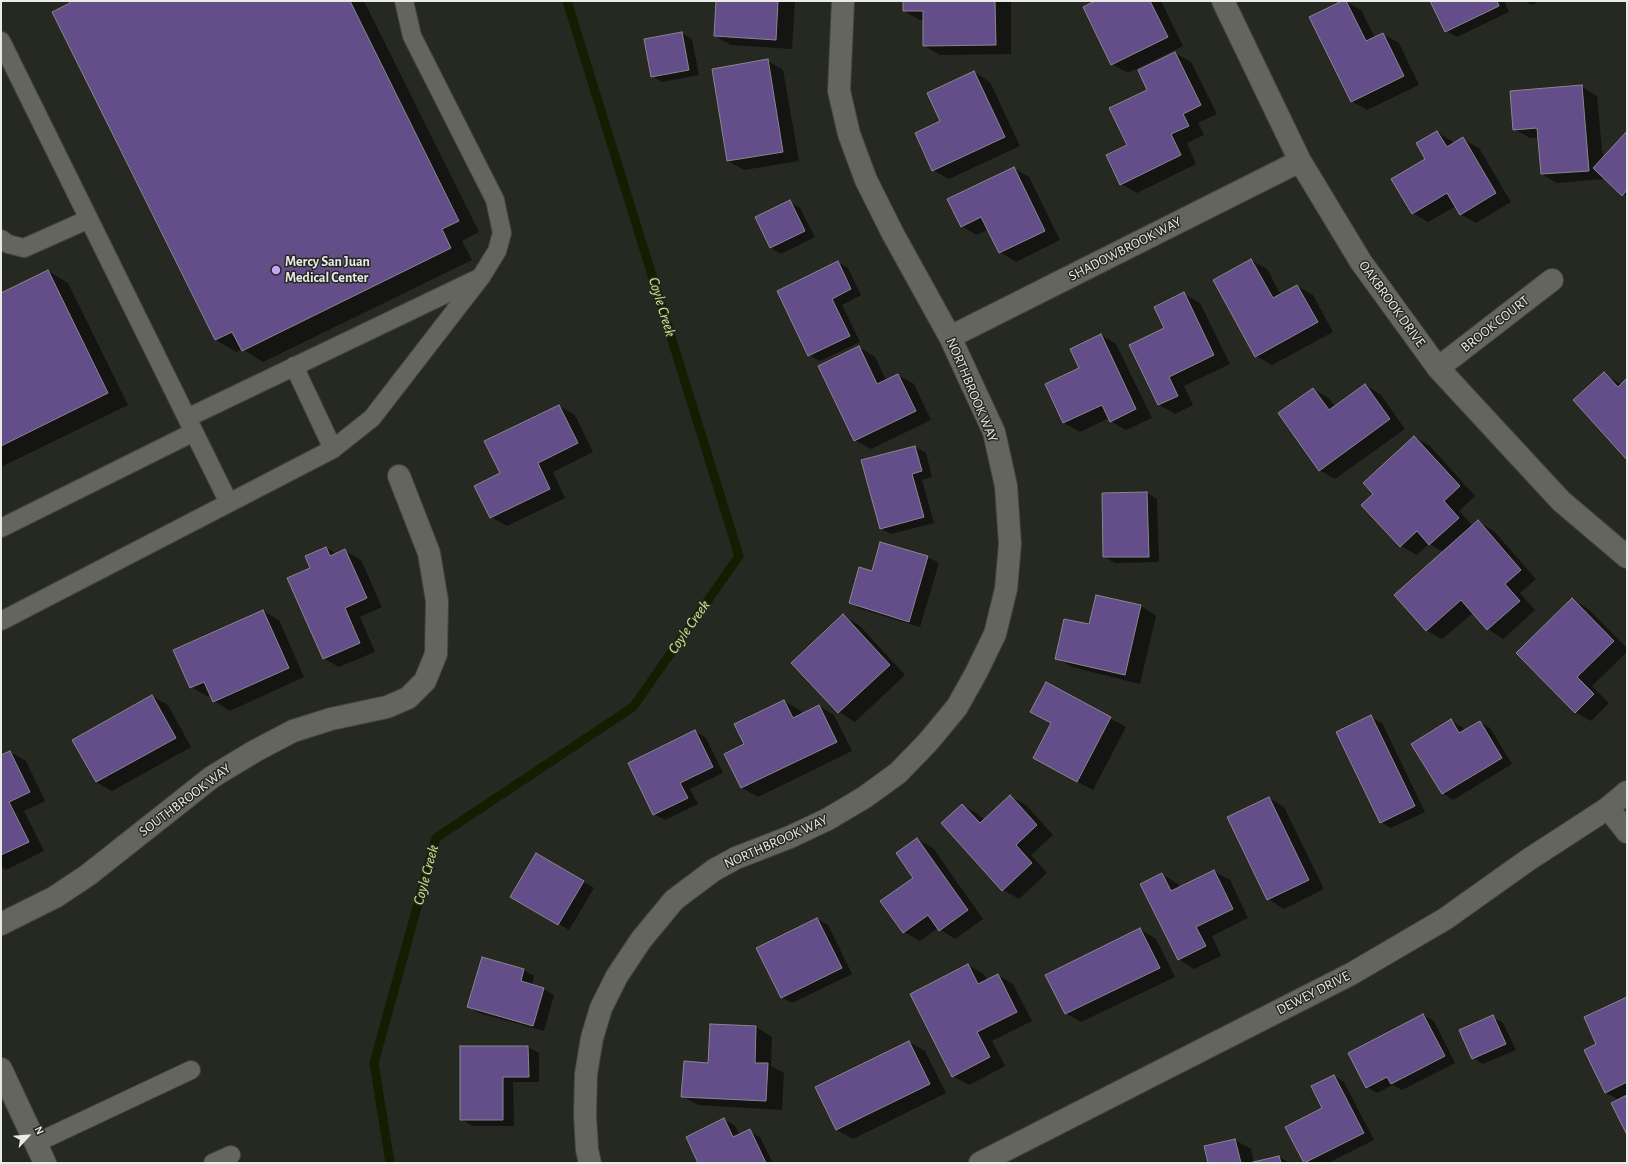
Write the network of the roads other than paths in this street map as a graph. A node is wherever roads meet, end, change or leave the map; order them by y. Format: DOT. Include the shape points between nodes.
graph roads {
  1 [pos="404,1"];
  2 [pos="842,1"];
  3 [pos="1223,1"];
  4 [pos="1,42"];
  5 [pos="1300,161"];
  6 [pos="89,219"];
  7 [pos="1,239"];
  8 [pos="481,277"];
  9 [pos="1552,280"];
  10 [pos="950,337"];
  11 [pos="294,366"];
  12 [pos="1438,368"];
  13 [pos="190,425"];
  14 [pos="333,449"];
  15 [pos="399,476"];
  16 [pos="229,503"];
  17 [pos="1,528"];
  18 [pos="1627,557"];
  19 [pos="1,621"];
  20 [pos="1627,792"];
  21 [pos="1608,808"];
  22 [pos="1627,832"];
  23 [pos="1,924"];
  24 [pos="1,1069"];
  25 [pos="191,1070"];
  26 [pos="36,1143"];
  27 [pos="231,1155"];
  28 [pos="45,1163"];
  29 [pos="213,1163"];
  30 [pos="590,1163"];
  31 [pos="980,1163"];
  1 -- 8 [label="lane" via="412,36 494,200 502,233 497,251"];
  2 -- 10 [label="street, NORTHBROOK WAY" via="839,91 849,134 866,180"];
  3 -- 5 [label="street, OAKBROOK DRIVE"];
  4 -- 6 [label="lane"];
  5 -- 10 [label="street, SHADOWBROOK WAY"];
  5 -- 12 [label="street, OAKBROOK DRIVE" via="1361,262"];
  6 -- 7 [label="lane" via="24,248 8,244"];
  6 -- 13 [label="lane"];
  8 -- 11 [label="lane"];
  8 -- 14 [label="lane" via="372,418"];
  9 -- 12 [label="street, BROOK COURT"];
  10 -- 30 [label="street, NORTHBROOK WAY" via="994,432 1006,486 1010,544 1006,589 995,634 957,707 898,773 828,819 714,870 674,900 641,940 617,976 604,1002 592,1038 586,1074 585,1115"];
  11 -- 13 [label="lane"];
  11 -- 14 [label="lane"];
  12 -- 18 [label="street, OAKBROOK DRIVE" via="1561,501"];
  13 -- 16 [label="lane"];
  13 -- 17 [label="lane"];
  14 -- 16 [label="lane"];
  15 -- 23 [label="street, SOUTHBROOK WAY" via="429,553 437,602 436,654 425,681 408,698 387,707 331,719 293,731 255,751 212,777 88,875 55,897"];
  16 -- 19 [label="lane"];
  20 -- 21 [label="street, DEWEY DRIVE"];
  21 -- 22 [label="street"];
  21 -- 31 [label="street, DEWEY DRIVE" via="1528,860 1445,919 1351,974"];
  24 -- 26 [label="street"];
  25 -- 26 [label="lane"];
  26 -- 28 [label="street"];
  27 -- 29 [label="lane"];
}
